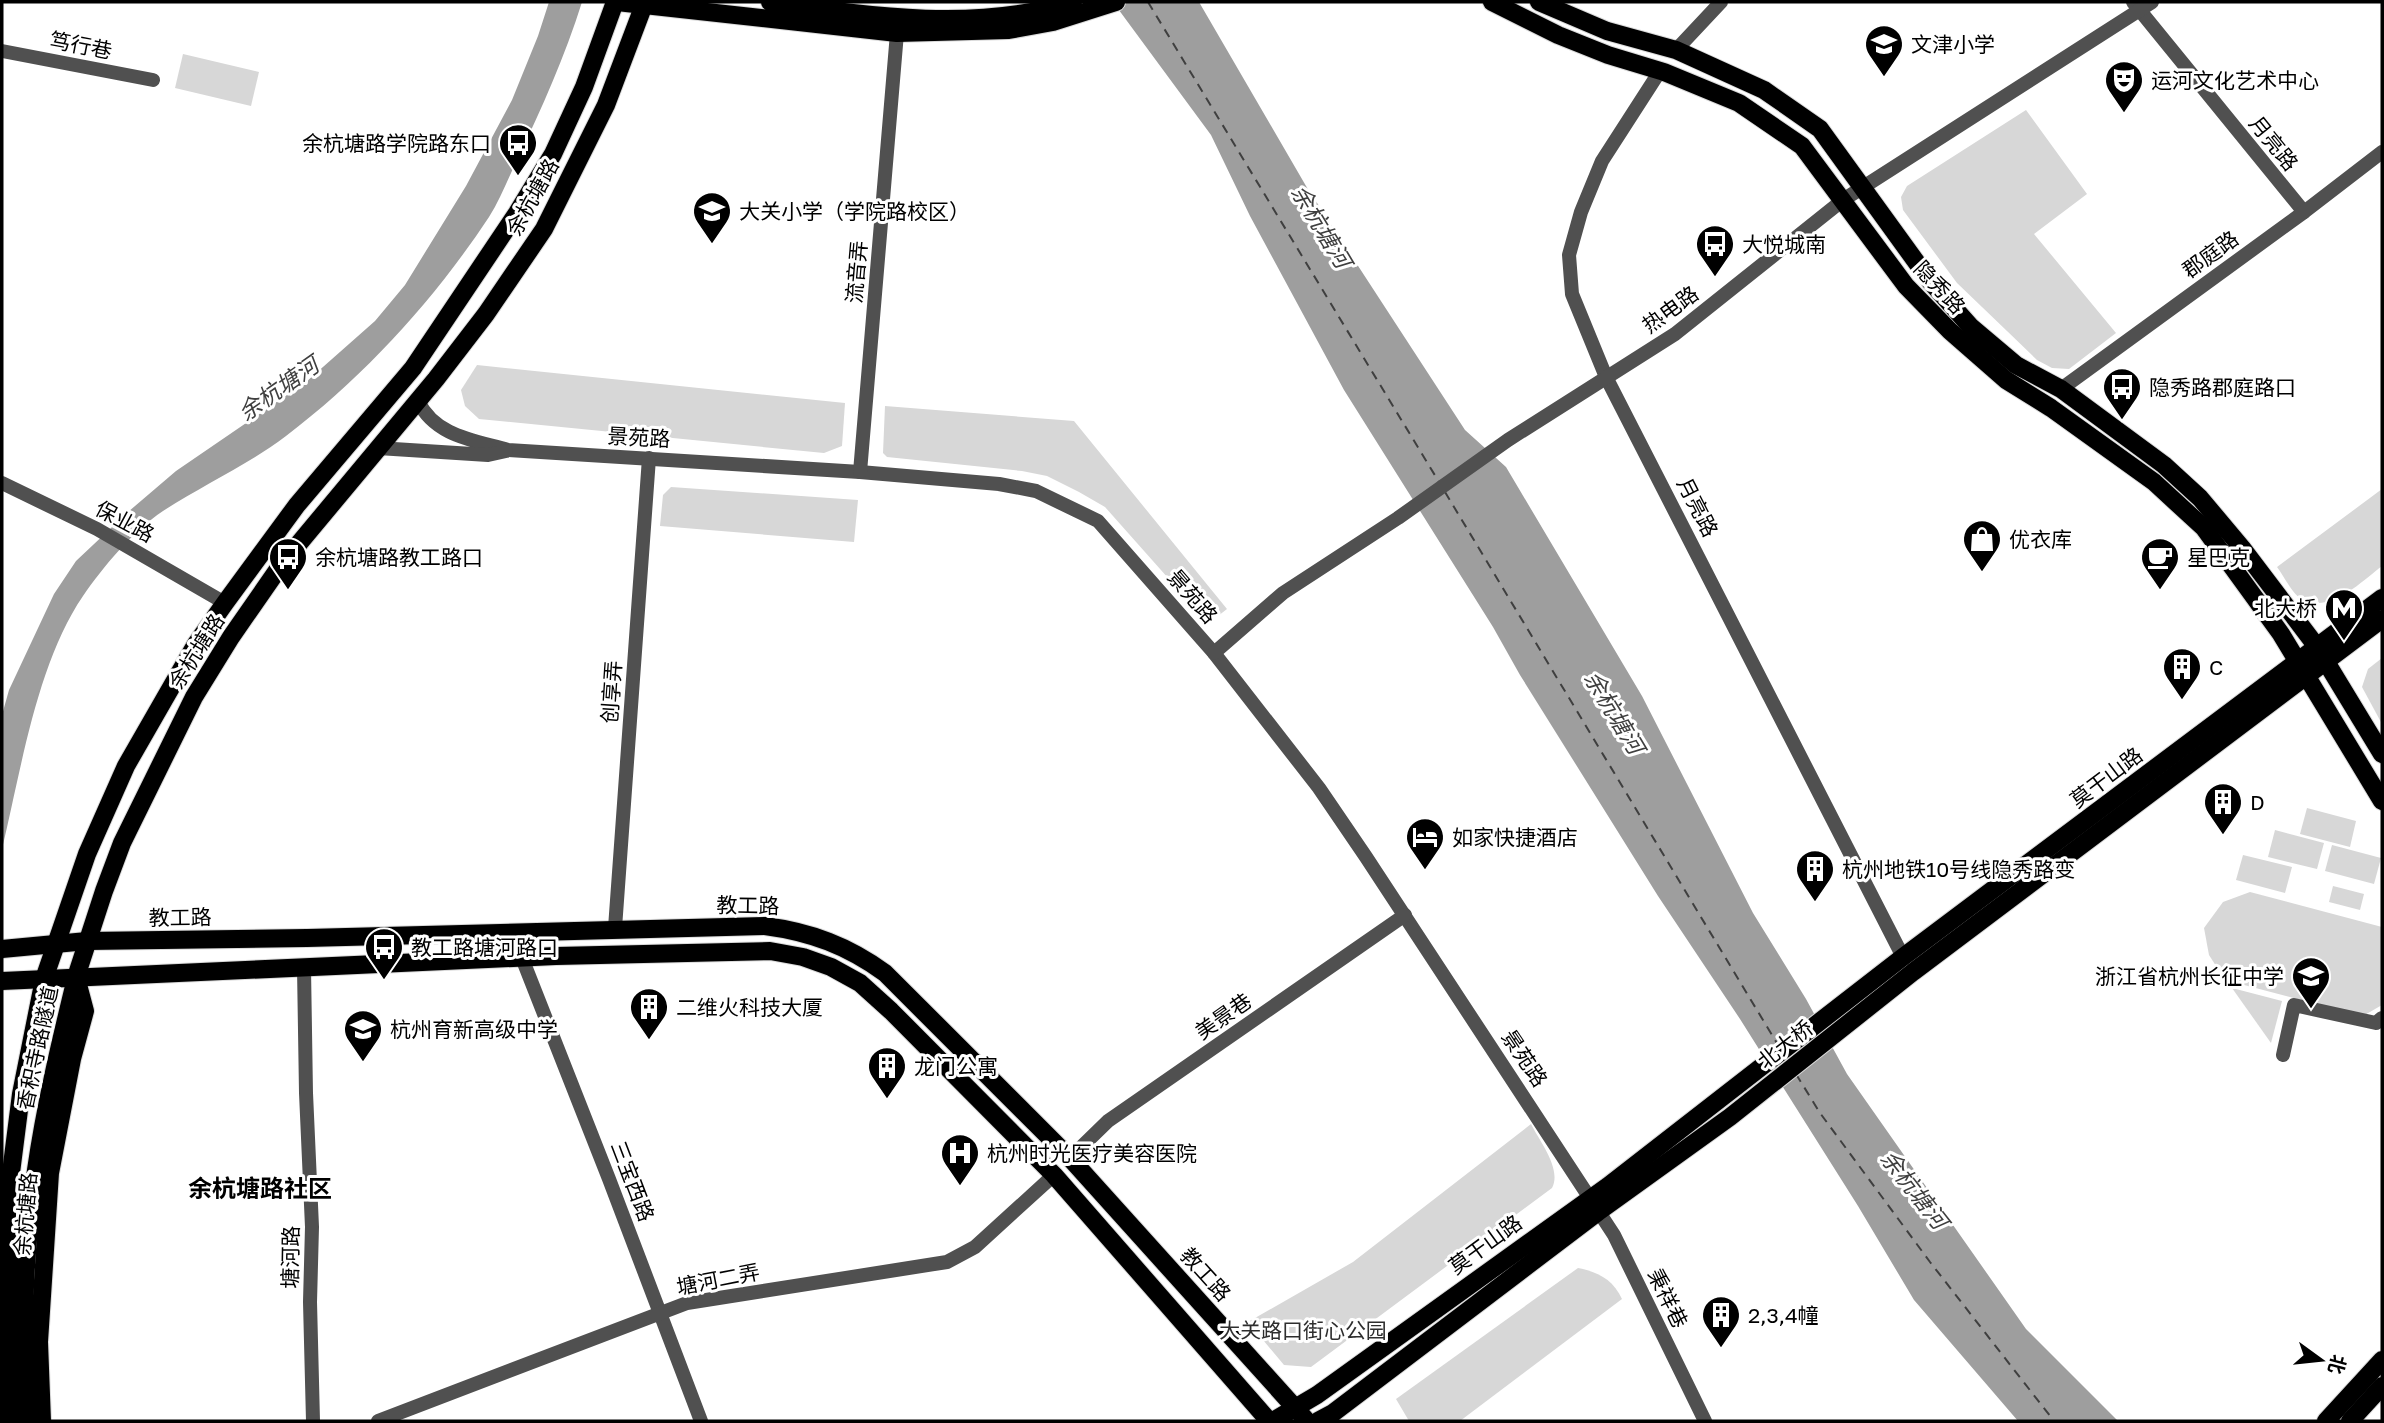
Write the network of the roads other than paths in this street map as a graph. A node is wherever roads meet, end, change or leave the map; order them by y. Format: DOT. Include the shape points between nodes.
graph roads {
  1 [pos="616,2"];
  2 [pos="770,2"];
  3 [pos="1073,2"];
  4 [pos="1116,2"];
  5 [pos="1492,2"];
  6 [pos="1539,2"];
  7 [pos="1721,2"];
  8 [pos="2152,2"];
  9 [pos="645,4"];
  10 [pos="2136,6"];
  11 [pos="1051,15"];
  12 [pos="897,33"];
  13 [pos="1676,50"];
  14 [pos="2,51"];
  15 [pos="1660,71"];
  16 [pos="153,80"];
  17 [pos="2382,152"];
  18 [pos="1864,187"];
  19 [pos="1843,200"];
  20 [pos="2304,212"];
  21 [pos="1606,377"];
  22 [pos="2061,389"];
  23 [pos="418,401"];
  24 [pos="378,448"];
  25 [pos="508,450"];
  26 [pos="649,458"];
  27 [pos="860,472"];
  28 [pos="2,483"];
  29 [pos="2382,598"];
  30 [pos="225,603"];
  31 [pos="2382,619"];
  32 [pos="1214,653"];
  33 [pos="2322,654"];
  34 [pos="2302,669"];
  35 [pos="2382,754"];
  36 [pos="2382,801"];
  37 [pos="1405,915"];
  38 [pos="615,929"];
  39 [pos="87,941"];
  40 [pos="55,946"];
  41 [pos="2,949"];
  42 [pos="1903,957"];
  43 [pos="522,958"];
  44 [pos="304,968"];
  45 [pos="76,976"];
  46 [pos="44,979"];
  47 [pos="2,981"];
  48 [pos="1863,1000"];
  49 [pos="2382,1018"];
  50 [pos="2283,1055"];
  51 [pos="1721,1099"];
  52 [pos="1730,1117"];
  53 [pos="1070,1158"];
  54 [pos="6,1164"];
  55 [pos="1054,1175"];
  56 [pos="1594,1204"];
  57 [pos="3,1212"];
  58 [pos="660,1314"];
  59 [pos="2382,1360"];
  60 [pos="2382,1386"];
  61 [pos="1293,1408"];
  62 [pos="12,1421"];
  63 [pos="25,1421"];
  64 [pos="42,1421"];
  65 [pos="313,1421"];
  66 [pos="378,1421"];
  67 [pos="701,1421"];
  68 [pos="1271,1421"];
  69 [pos="1307,1421"];
  70 [pos="1318,1421"];
  71 [pos="1704,1421"];
  72 [pos="2326,1421"];
  73 [pos="2350,1421"];
  1 -- 9 [label="main road"];
  1 -- 30 [label="main road, 余杭塘路" via="553,154 517,213 413,368 297,505"];
  2 -- 11 [label="main road" via="877,17"];
  3 -- 11 [label="main road"];
  4 -- 11 [label="main road"];
  5 -- 15 [label="main road, 隐秀路" via="1558,35"];
  6 -- 13 [label="main road, 隐秀路" via="1607,31"];
  7 -- 13 [label="street"];
  8 -- 10 [label="street, 热电路"];
  9 -- 12 [label="main road"];
  9 -- 23 [label="main road, 余杭塘路" via="606,105 544,229"];
  10 -- 18 [label="street, 热电路"];
  10 -- 20 [label="street, 月亮路"];
  11 -- 12 [label="main road" via="1009,30"];
  12 -- 27 [label="street, 流音弄"];
  13 -- 18 [label="main road, 隐秀路" via="1764,90 1820,129"];
  14 -- 16 [label="street, 笃行巷"];
  15 -- 19 [label="main road, 隐秀路" via="1739,103 1802,146"];
  15 -- 21 [label="street, 月亮路" via="1602,161 1569,255 1572,295"];
  17 -- 20 [label="street, 郡庭路"];
  18 -- 19 [label="street, 热电路"];
  18 -- 22 [label="main road, 隐秀路" via="1930,281 1970,327 2016,365"];
  19 -- 21 [label="street, 热电路" via="1675,334"];
  19 -- 34 [label="main road, 隐秀路" via="1906,286 1950,331 2006,380 2154,482 2204,528"];
  20 -- 22 [label="street, 郡庭路"];
  21 -- 32 [label="street, 热电路" via="1283,593"];
  21 -- 42 [label="street, 月亮路"];
  22 -- 33 [label="main road, 隐秀路" via="2164,465 2200,498"];
  23 -- 24 [label="main road, 余杭塘路"];
  23 -- 25 [label="street, 景苑路" via="445,430"];
  24 -- 25 [label="street, 景苑路" via="488,455"];
  24 -- 39 [label="main road, 余杭塘路" via="281,565 194,697 122,843"];
  25 -- 26 [label="street, 景苑路"];
  26 -- 27 [label="street, 景苑路"];
  26 -- 38 [label="street, 创享弄"];
  27 -- 32 [label="street, 景苑路" via="999,484 1036,492 1075,508 1114,538"];
  28 -- 30 [label="street, 保业路" via="97,529"];
  29 -- 33 [label="main road, 莫干山路"];
  30 -- 40 [label="main road, 余杭塘路" via="196,644 126,766 87,854"];
  31 -- 33 [label="main road, 莫干山路"];
  32 -- 37 [label="street, 景苑路" via="1319,788"];
  33 -- 34 [label="main road, 莫干山路"];
  33 -- 35 [label="main road, 隐秀路"];
  34 -- 36 [label="main road, 隐秀路"];
  34 -- 42 [label="main road, 莫干山路"];
  34 -- 48 [label="main road, 莫干山路"];
  37 -- 53 [label="street, 美景巷" via="1108,1121"];
  37 -- 56 [label="street, 景苑路"];
  38 -- 39 [label="main road, 教工路"];
  38 -- 53 [label="main road, 教工路" via="765,926 827,939 853,951 886,974"];
  39 -- 40 [label="main road, 教工路"];
  39 -- 45 [label="main road, 余杭塘路"];
  40 -- 41 [label="main road, 教工路"];
  40 -- 46 [label="main road, 余杭塘路"];
  42 -- 48 [label="main road, 莫干山路"];
  43 -- 44 [label="main road"];
  43 -- 55 [label="main road" via="770,951 831,967 860,983 891,1011"];
  43 -- 58 [label="street, 三宝西路"];
  44 -- 45 [label="main road"];
  44 -- 65 [label="street, 塘河路"];
  45 -- 46 [label="main road"];
  45 -- 63 [label="main road, 香积寺路隧道" via="51,1083 29,1224 22,1363"];
  45 -- 64 [label="main road, 余杭塘路" via="85,1011 50,1173 39,1342"];
  46 -- 47 [label="main road"];
  46 -- 54 [label="main road, 余杭塘路"];
  48 -- 51 [label="main road, 北大桥"];
  48 -- 52 [label="main road, 北大桥"];
  49 -- 50 [label="street" via="2376,1023 2294,1004"];
  51 -- 56 [label="main road, 莫干山路" via="1608,1186"];
  52 -- 56 [label="main road, 莫干山路"];
  53 -- 61 [label="main road, 教工路"];
  54 -- 57 [label="main road, 余杭塘路"];
  55 -- 58 [label="street, 塘河二弄" via="975,1247 947,1262 687,1303"];
  55 -- 68 [label="main road"];
  56 -- 61 [label="main road, 莫干山路"];
  56 -- 70 [label="main road, 莫干山路"];
  56 -- 71 [label="street, 秉祥巷" via="1614,1234"];
  57 -- 62 [label="main road" via="12,1231 8,1297"];
  58 -- 66 [label="street, 塘河二弄"];
  58 -- 67 [label="street, 三宝西路"];
  59 -- 72 [label="main road"];
  60 -- 73 [label="main road"];
  61 -- 68 [label="main road, 莫干山路"];
  61 -- 69 [label="main road, 教工路"];
}
